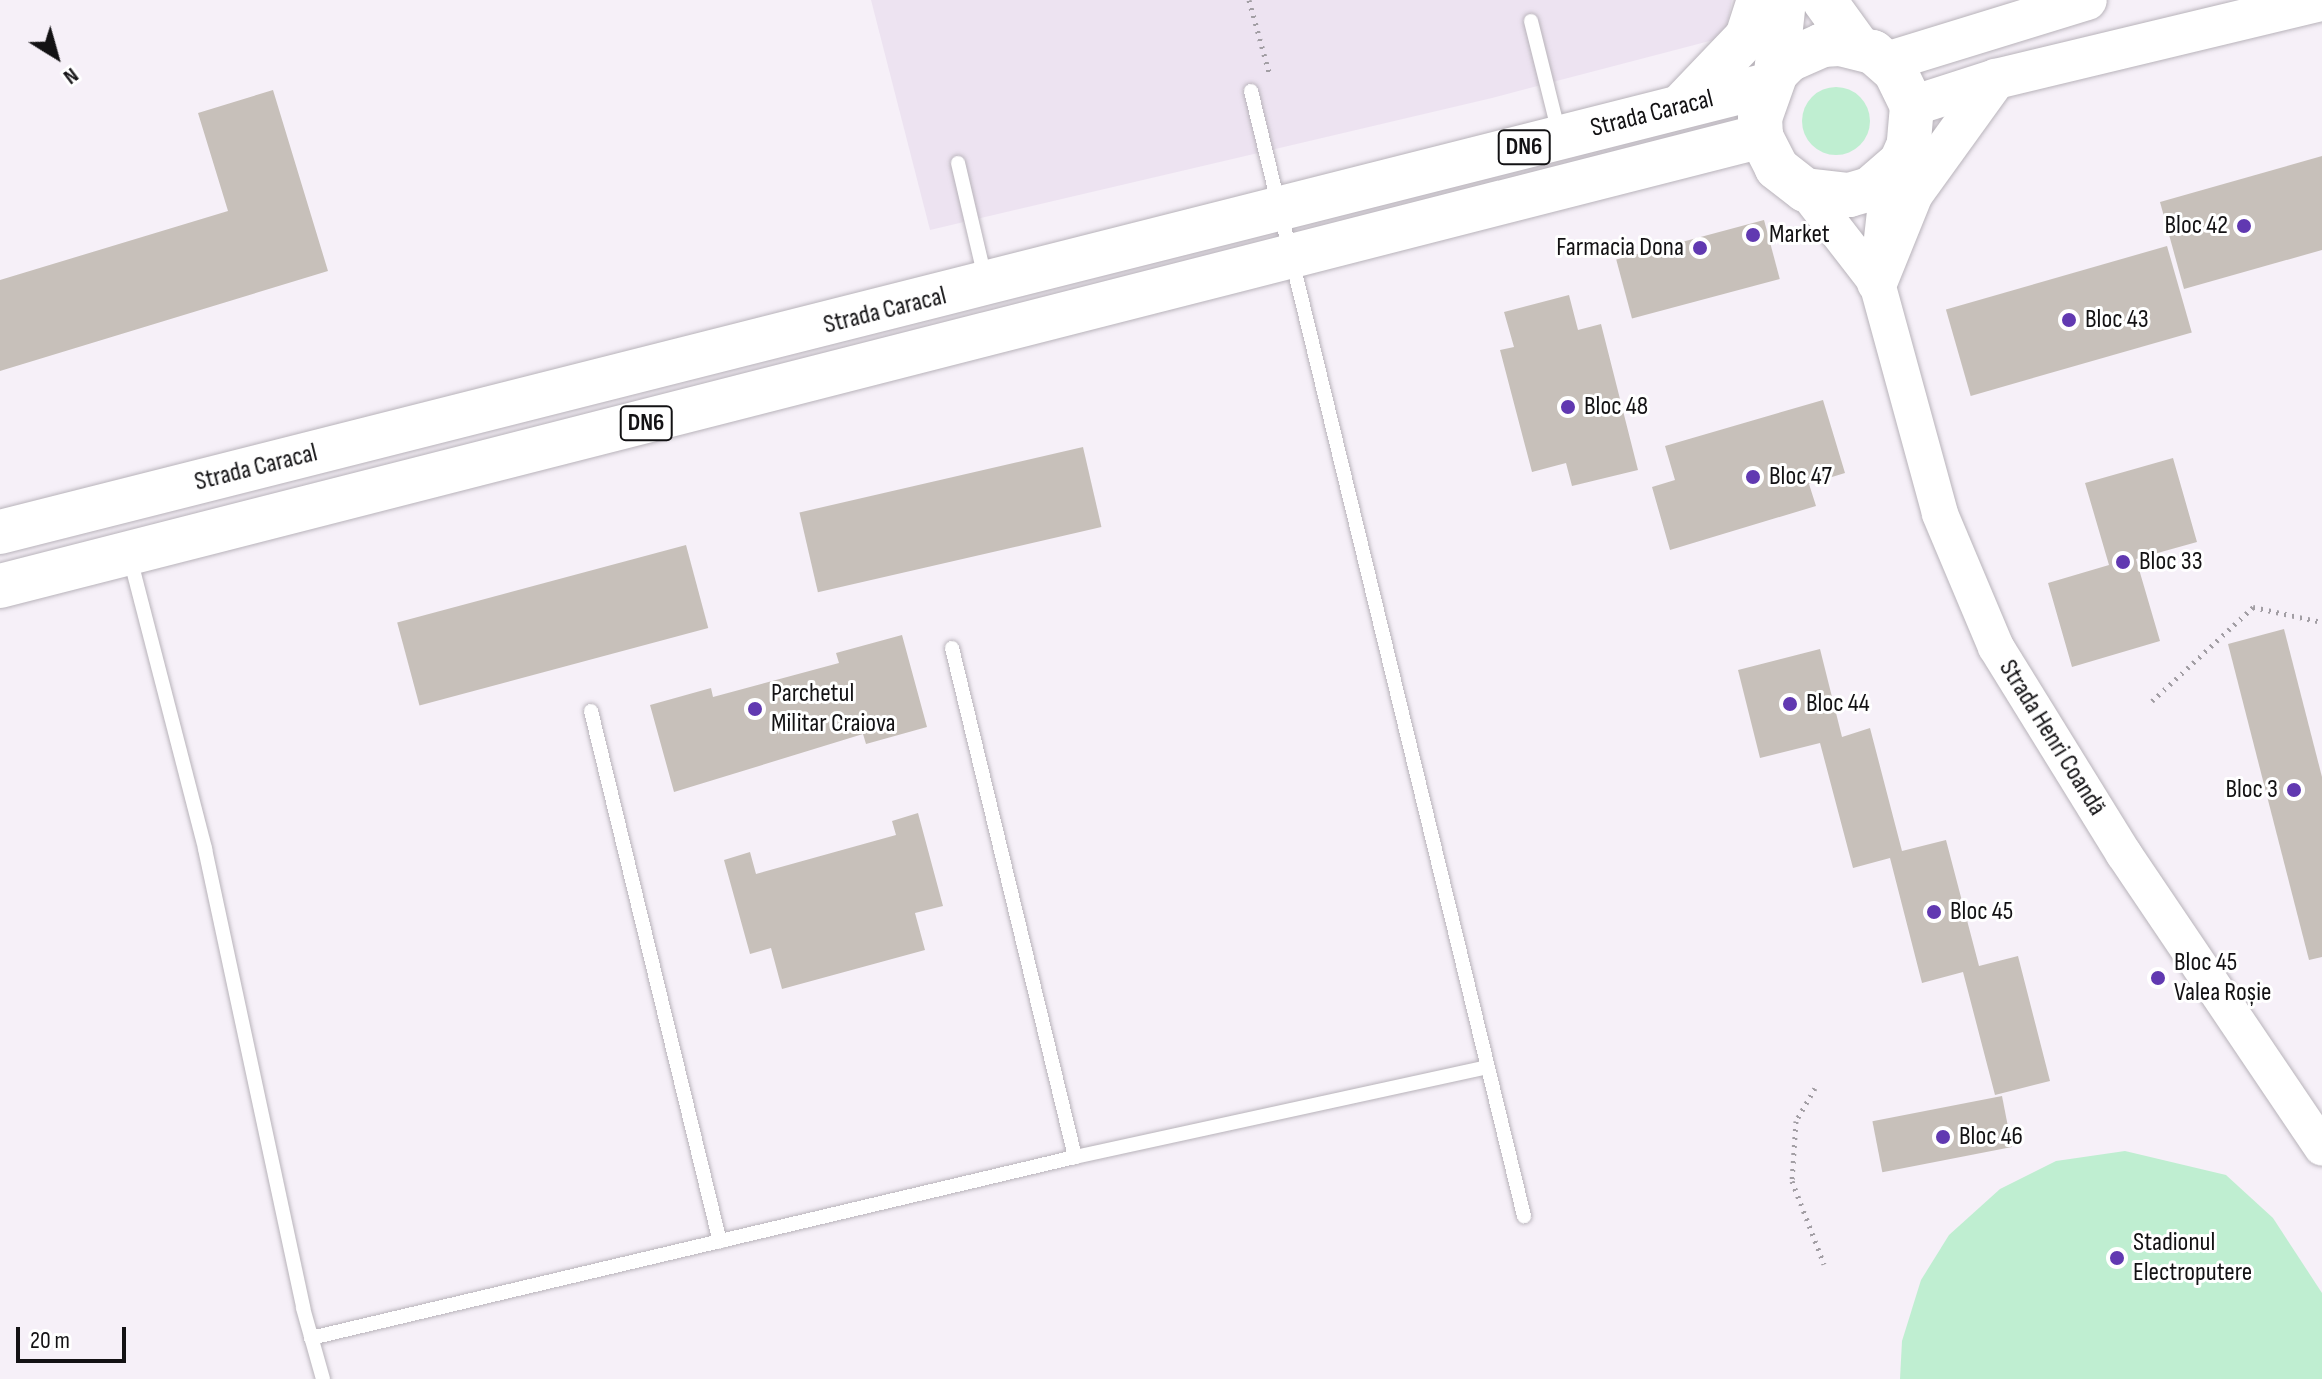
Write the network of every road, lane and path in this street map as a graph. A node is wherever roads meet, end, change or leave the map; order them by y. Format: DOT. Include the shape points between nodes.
graph roads {
  1 [pos="1249,0"];
  2 [pos="1759,0"];
  3 [pos="1784,0"];
  4 [pos="1824,0"];
  5 [pos="2087,0"];
  6 [pos="2322,1"];
  7 [pos="1531,21"];
  8 [pos="1872,54"];
  9 [pos="1772,79"];
  10 [pos="1996,79"];
  11 [pos="1272,86"];
  12 [pos="1251,91"];
  13 [pos="1912,106"];
  14 [pos="1680,107"];
  15 [pos="1761,136"];
  16 [pos="1560,138"];
  17 [pos="958,163"];
  18 [pos="1889,176"];
  19 [pos="1805,190"];
  20 [pos="1279,208"];
  21 [pos="1292,258"];
  22 [pos="1877,283"];
  23 [pos="987,286"];
  24 [pos="0,532"];
  25 [pos="130,555"];
  26 [pos="0,586"];
  27 [pos="2322,622"];
  28 [pos="952,648"];
  29 [pos="2152,701"];
  30 [pos="591,711"];
  31 [pos="1487,1067"];
  32 [pos="1815,1088"];
  33 [pos="2322,1147"];
  34 [pos="1075,1157"];
  35 [pos="1524,1216"];
  36 [pos="720,1242"];
  37 [pos="1824,1264"];
  38 [pos="311,1338"];
  39 [pos="323,1379"];
  1 -- 11 [label="path"];
  2 -- 14 [label="main road" via="1740,47"];
  3 -- 9 [label="main road"];
  4 -- 8 [label="main road"];
  5 -- 8 [label="main road, DN6"];
  6 -- 10 [label="main road"];
  7 -- 16 [label="lane"];
  8 -- 9 [label="main road, DN6" via="1822,45 1789,60"];
  8 -- 13 [label="main road" via="1903,81"];
  9 -- 14 [label="main road, Strada Caracal / DN6"];
  9 -- 15 [label="main road"];
  10 -- 13 [label="main road"];
  10 -- 22 [label="main road" via="1913,194"];
  12 -- 20 [label="lane"];
  13 -- 18 [label="main road" via="1909,144"];
  14 -- 16 [label="main road, Strada Caracal / DN6"];
  15 -- 19 [label="main road" via="1777,168"];
  15 -- 21 [label="main road, Strada Caracal / DN6"];
  16 -- 20 [label="main road, Strada Caracal / DN6"];
  17 -- 23 [label="lane"];
  18 -- 19 [label="main road" via="1849,195"];
  18 -- 22 [label="street, Strada Henri Coandă"];
  19 -- 22 [label="street, Strada Henri Coandă"];
  20 -- 21 [label="lane"];
  20 -- 23 [label="main road, Strada Caracal / DN6"];
  21 -- 25 [label="main road, Strada Caracal / DN6"];
  21 -- 31 [label="lane"];
  22 -- 33 [label="street, Strada Henri Coandă" via="1940,514 1996,647 2116,841"];
  23 -- 24 [label="main road, Strada Caracal / DN6"];
  25 -- 26 [label="main road, Strada Caracal / DN6"];
  25 -- 38 [label="lane" via="205,849"];
  27 -- 29 [label="path" via="2253,607"];
  28 -- 34 [label="lane"];
  30 -- 36 [label="lane"];
  31 -- 34 [label="lane"];
  31 -- 35 [label="lane"];
  32 -- 37 [label="path" via="1796,1121 1792,1181"];
  34 -- 36 [label="lane"];
  36 -- 38 [label="lane"];
  38 -- 39 [label="lane"];
}
